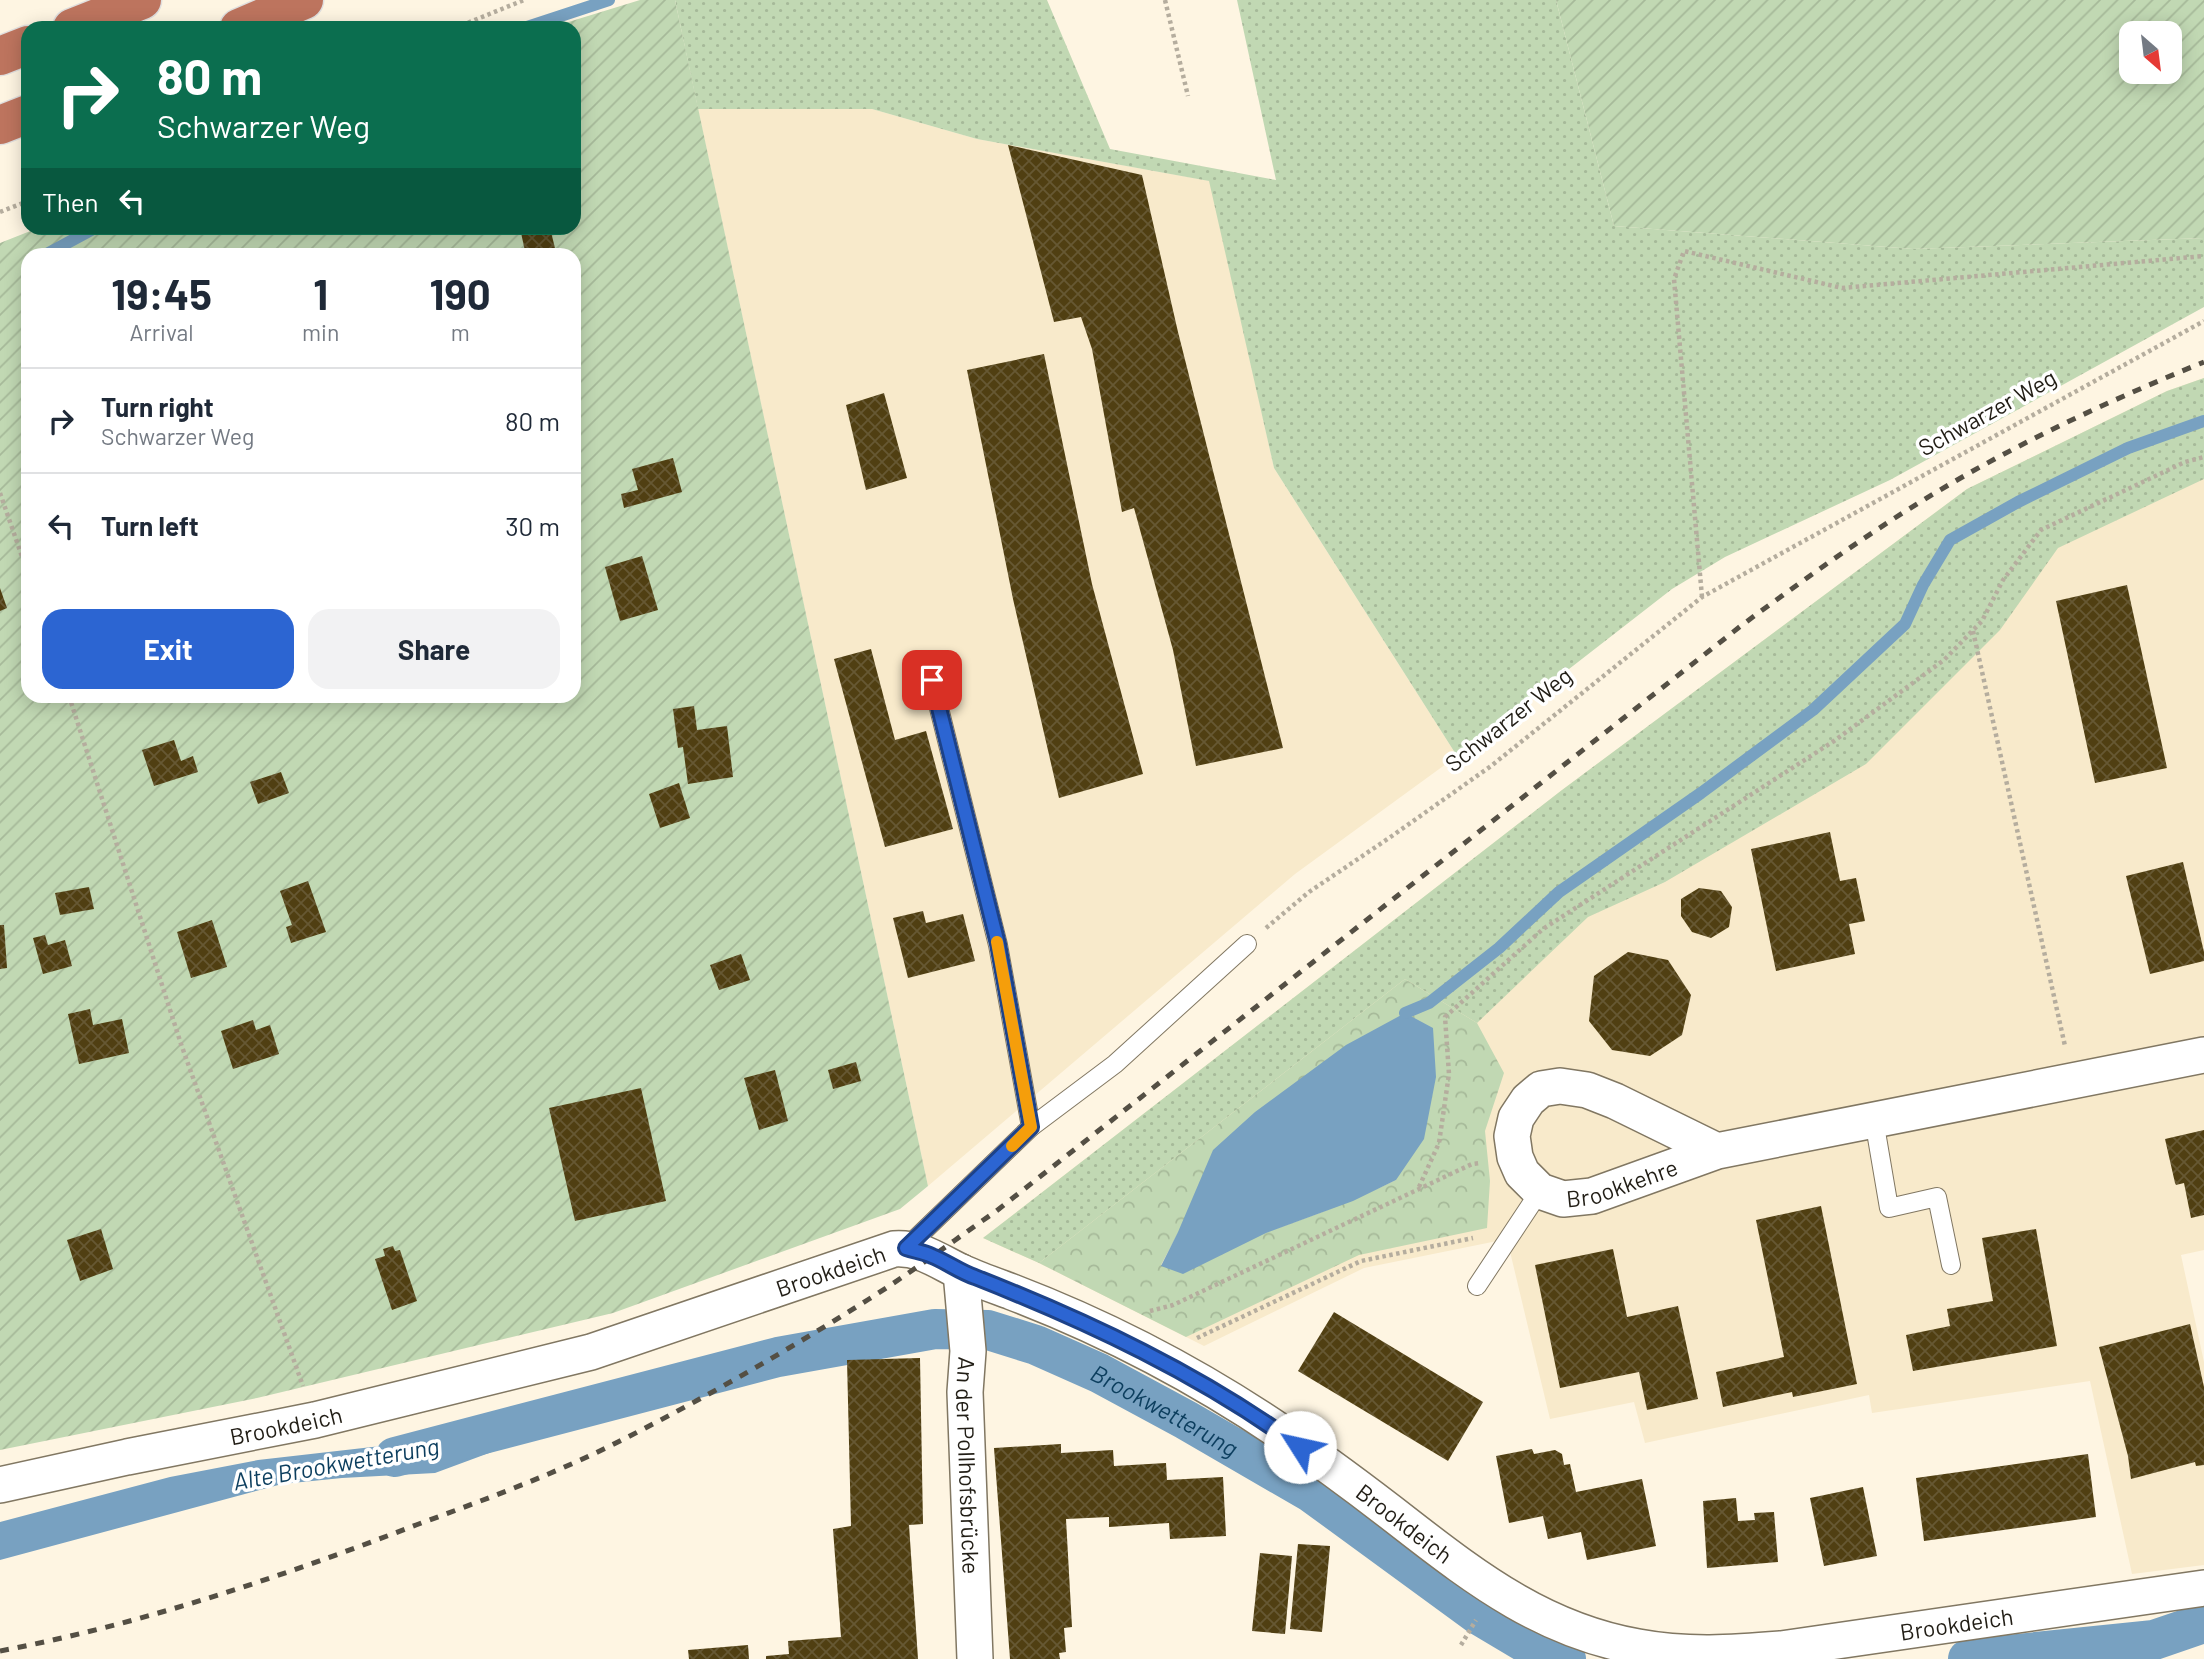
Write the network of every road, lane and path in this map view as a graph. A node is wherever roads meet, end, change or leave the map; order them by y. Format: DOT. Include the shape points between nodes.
graph roads {
  1 [pos="142,0"];
  2 [pos="304,0"];
  3 [pos="524,0"];
  4 [pos="1165,0"];
  5 [pos="90,21"];
  6 [pos="255,21"];
  7 [pos="472,21"];
  8 [pos="21,48"];
  9 [pos="0,56"];
  10 [pos="1188,96"];
  11 [pos="21,117"];
  12 [pos="0,125"];
  13 [pos="21,204"];
  14 [pos="0,212"];
  15 [pos="2204,256"];
  16 [pos="2204,321"];
  17 [pos="2204,457"];
  18 [pos="0,493"];
  19 [pos="21,554"];
  20 [pos="1702,597"];
  21 [pos="1973,630"];
  22 [pos="932,680"];
  23 [pos="71,703"];
  24 [pos="1247,944"];
  25 [pos="2204,1055"];
  26 [pos="2073,1081"];
  27 [pos="1874,1120"];
  28 [pos="1031,1127"];
  29 [pos="1717,1151"];
  30 [pos="1515,1157"];
  31 [pos="1419,1187"];
  32 [pos="1540,1191"];
  33 [pos="1478,1237"];
  34 [pos="906,1248"];
  35 [pos="1951,1265"];
  36 [pos="961,1272"];
  37 [pos="1477,1286"];
  38 [pos="1122,1339"];
  39 [pos="1172,1365"];
  40 [pos="315,1420"];
  41 [pos="0,1485"];
  42 [pos="2204,1588"];
  43 [pos="975,1659"];
  1 -- 5 [label="highway"];
  2 -- 6 [label="highway"];
  3 -- 7 [label="path"];
  4 -- 10 [label="path"];
  8 -- 9 [label="highway"];
  11 -- 12 [label="highway"];
  13 -- 14 [label="path"];
  15 -- 20 [label="path" via="1842,288 1684,251 1674,279"];
  16 -- 20 [label="path, Schwarzer Weg"];
  17 -- 21 [label="path" via="2041,530 2003,579"];
  18 -- 19 [label="path"];
  20 -- 24 [label="path, Schwarzer Weg" via="1491,766 1309,892"];
  21 -- 26 [label="path"];
  21 -- 31 [label="path" via="1944,660 1834,741 1543,929 1445,1017 1450,1074 1438,1143"];
  22 -- 28 [label="lane" via="998,944"];
  23 -- 40 [label="path" via="181,1044"];
  24 -- 28 [label="lane" via="1115,1064"];
  25 -- 26 [label="street, Brookkehre"];
  26 -- 27 [label="street, Brookkehre"];
  27 -- 29 [label="street, Brookkehre"];
  27 -- 35 [label="lane" via="1889,1208 1937,1197"];
  28 -- 34 [label="lane"];
  29 -- 30 [label="street, Brookkehre" via="1615,1101 1560,1086 1541,1089 1516,1118 1512,1136"];
  29 -- 32 [label="street, Brookkehre" via="1592,1196 1563,1199"];
  30 -- 31 [label="path" via="1472,1164"];
  30 -- 32 [label="street, Brookkehre" via="1522,1173"];
  31 -- 38 [label="path" via="1173,1305 1135,1315"];
  32 -- 37 [label="lane"];
  33 -- 39 [label="path" via="1361,1261 1190,1342"];
  34 -- 36 [label="street, Brookdeich" via="932,1255"];
  34 -- 40 [label="street, Brookdeich" via="591,1352"];
  36 -- 38 [label="street, Brookdeich"];
  36 -- 43 [label="street, An der Pollhofsbrücke" via="968,1351 965,1392"];
  38 -- 39 [label="street, Brookdeich"];
  39 -- 42 [label="street, Brookdeich" via="1279,1431 1494,1590 1556,1624 1638,1647 1725,1654 1781,1649"];
  40 -- 41 [label="street, Brookdeich"];
}
